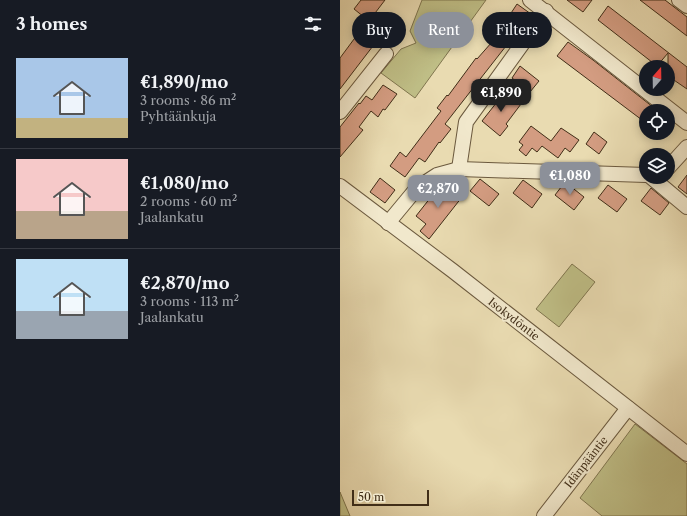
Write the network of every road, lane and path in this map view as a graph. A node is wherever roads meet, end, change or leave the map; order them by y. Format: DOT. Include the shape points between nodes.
graph roads {
  1 [pos="530,0"];
  2 [pos="680,0"];
  3 [pos="687,6"];
  4 [pos="546,11"];
  5 [pos="386,54"];
  6 [pos="340,112"];
  7 [pos="687,123"];
  8 [pos="687,147"];
  9 [pos="675,160"];
  10 [pos="460,169"];
  11 [pos="639,175"];
  12 [pos="659,184"];
  13 [pos="340,186"];
  14 [pos="687,207"];
  15 [pos="388,223"];
  16 [pos="628,408"];
  17 [pos="687,454"];
  18 [pos="544,516"];
  1 -- 4 [label="street"];
  2 -- 3 [label="street"];
  4 -- 7 [label="street"];
  4 -- 10 [label="street" via="466,122"];
  5 -- 6 [label="street"];
  8 -- 9 [label="street"];
  10 -- 11 [label="street"];
  10 -- 15 [label="street" via="437,175 417,188"];
  12 -- 14 [label="street"];
  13 -- 15 [label="street, Isokydöntie"];
  15 -- 16 [label="street, Isokydöntie"];
  16 -- 17 [label="street, Isokydöntie"];
  16 -- 18 [label="street, Idänpääntie"];
}
